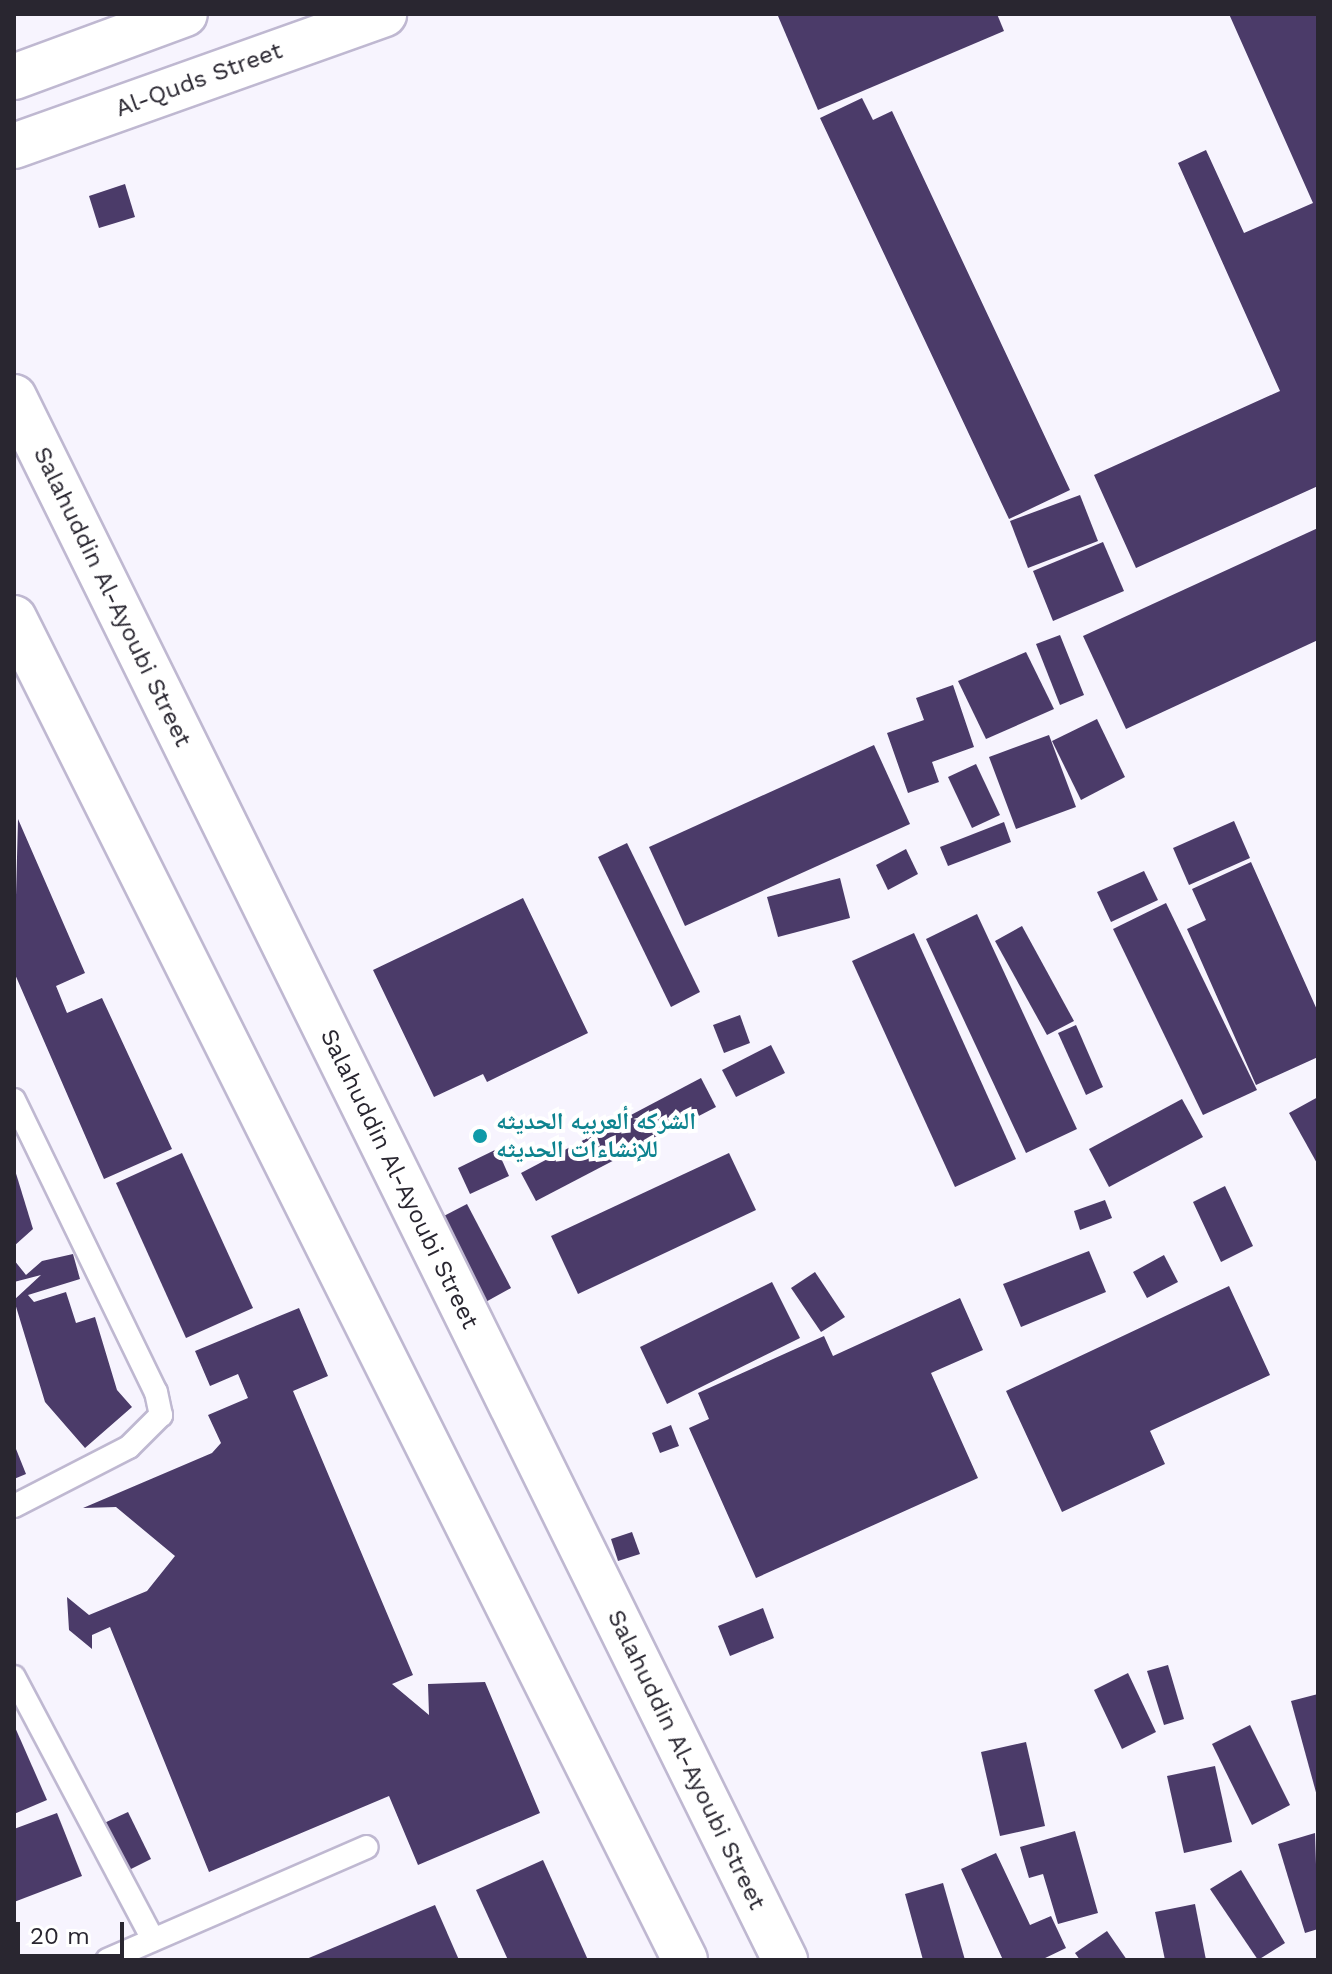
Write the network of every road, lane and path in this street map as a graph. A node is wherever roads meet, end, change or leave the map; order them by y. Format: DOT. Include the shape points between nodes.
graph roads {
  1 [pos="185,14"];
  2 [pos="384,14"];
  3 [pos="14,77"];
  4 [pos="14,146"];
  5 [pos="14,397"];
  6 [pos="14,618"];
  7 [pos="14,1100"];
  8 [pos="14,1506"];
  9 [pos="14,1677"];
  10 [pos="367,1847"];
  11 [pos="153,1940"];
  12 [pos="107,1960"];
  13 [pos="685,1960"];
  14 [pos="785,1960"];
  1 -- 3 [label="street"];
  2 -- 4 [label="street, Al-Quds Street"];
  5 -- 14 [label="street, Salahuddin Al-Ayoubi Street"];
  6 -- 13 [label="street"];
  7 -- 8 [label="lane" via="156,1392 161,1415 129,1447"];
  9 -- 11 [label="lane"];
  10 -- 11 [label="lane"];
  11 -- 12 [label="lane"];
}
